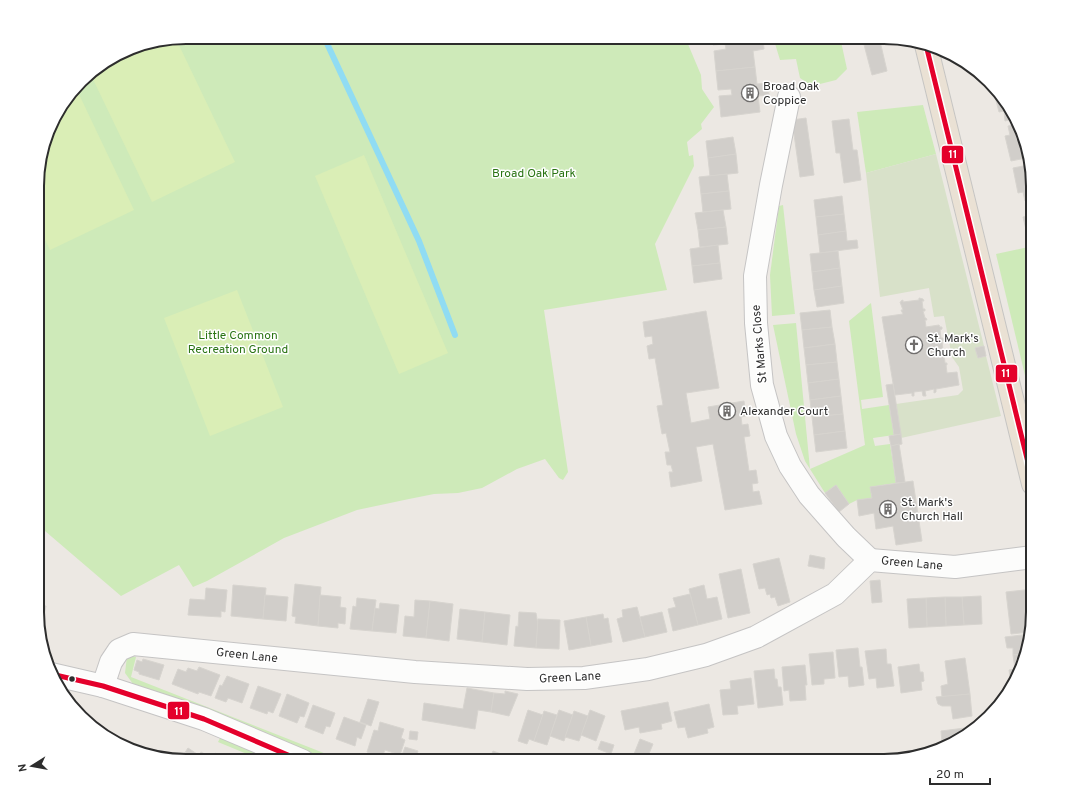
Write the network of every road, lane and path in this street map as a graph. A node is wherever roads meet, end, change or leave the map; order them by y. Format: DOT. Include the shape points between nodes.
graph roads {
  1 [pos="928,51"];
  2 [pos="789,97"];
  3 [pos="1026,455"];
  4 [pos="1026,558"];
  5 [pos="870,560"];
  6 [pos="59,676"];
  7 [pos="103,686"];
  8 [pos="286,754"];
  1 -- 3 [label="highway"];
  2 -- 5 [label="street, St Marks Close" via="755,276 756,323 762,385 776,436 790,466 809,495"];
  4 -- 5 [label="street, Green Lane" via="955,566"];
  5 -- 7 [label="street, Green Lane" via="835,594 756,637 706,655 648,669 584,678 527,679 415,672 133,644 119,650 111,662"];
  6 -- 7 [label="street"];
  7 -- 8 [label="street" via="204,719"];
}
